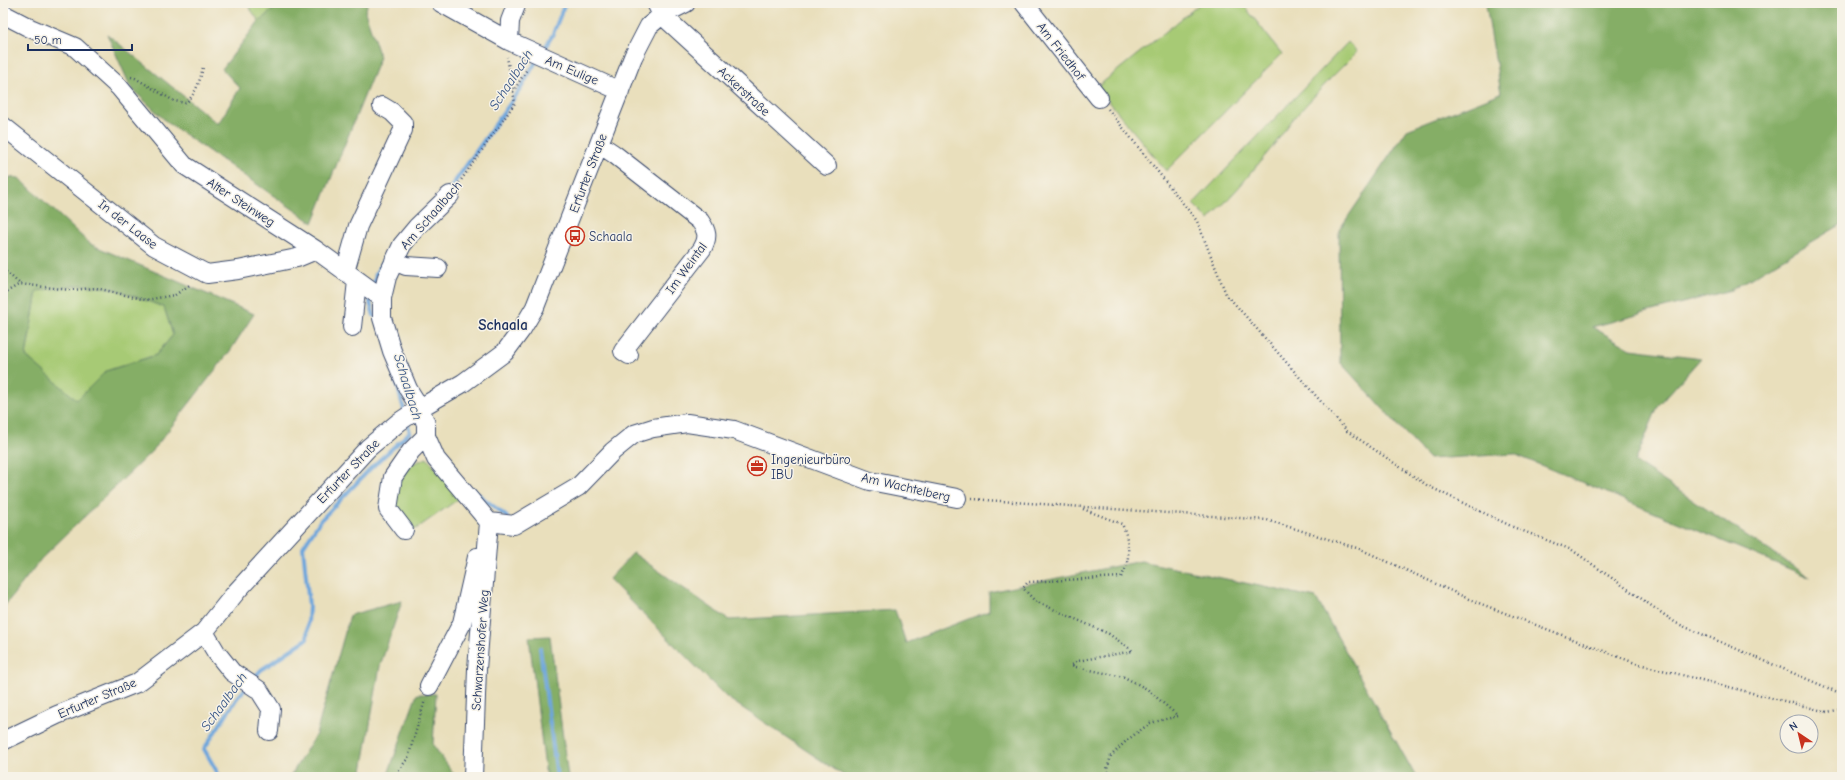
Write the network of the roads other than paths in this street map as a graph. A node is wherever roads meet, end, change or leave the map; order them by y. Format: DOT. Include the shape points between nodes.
graph roads {
  1 [pos="441,3"];
  2 [pos="517,3"];
  3 [pos="686,3"];
  4 [pos="1024,3"];
  5 [pos="659,9"];
  6 [pos="3,14"];
  7 [pos="527,50"];
  8 [pos="620,91"];
  9 [pos="1099,98"];
  10 [pos="382,106"];
  11 [pos="3,126"];
  12 [pos="599,144"];
  13 [pos="827,166"];
  14 [pos="450,195"];
  15 [pos="316,250"];
  16 [pos="394,261"];
  17 [pos="438,268"];
  18 [pos="364,286"];
  19 [pos="352,327"];
  20 [pos="629,355"];
  21 [pos="410,415"];
  22 [pos="426,436"];
  23 [pos="957,498"];
  24 [pos="489,522"];
  25 [pos="404,530"];
  26 [pos="204,632"];
  27 [pos="429,686"];
  28 [pos="269,731"];
  29 [pos="3,741"];
  30 [pos="474,777"];
  1 -- 7 [label="street, Am Eulige"];
  2 -- 7 [label="street" via="510,21"];
  3 -- 5 [label="street, Erfurter Straße"];
  4 -- 9 [label="street, Am Friedhof"];
  5 -- 8 [label="street, Erfurter Straße" via="633,57"];
  5 -- 13 [label="street, Ackerstraße"];
  6 -- 15 [label="street, Alter Steinweg" via="74,47 122,82 184,165"];
  7 -- 8 [label="street, Am Eulige"];
  8 -- 12 [label="street, Erfurter Straße"];
  10 -- 18 [label="street" via="403,123 403,130 358,226"];
  11 -- 15 [label="street, In der Laase" via="154,246 207,274 297,258"];
  12 -- 20 [label="street, Im Weintal" via="700,221 708,235 702,249 624,351"];
  12 -- 21 [label="street, Erfurter Straße" via="549,273 522,329 505,352 485,368"];
  14 -- 16 [label="street, Am Schaalbach" via="402,244"];
  15 -- 18 [label="street, Alter Steinweg"];
  16 -- 17 [label="street" via="406,266"];
  16 -- 18 [label="street, Am Schaalbach" via="387,276"];
  18 -- 19 [label="street"];
  18 -- 21 [label="street" via="382,318 408,389"];
  21 -- 22 [label="street" via="426,424"];
  21 -- 26 [label="street, Erfurter Straße" via="368,448"];
  22 -- 24 [label="street" via="436,459"];
  22 -- 25 [label="street" via="411,451 393,477 388,509"];
  23 -- 24 [label="street, Am Wachtelberg" via="870,481 734,430 687,423 653,428 634,434 578,487 514,525"];
  24 -- 27 [label="street" via="478,550 462,623"];
  24 -- 30 [label="street, Schwarzenshofer Weg" via="477,669"];
  26 -- 28 [label="street" via="232,672 259,690 271,709"];
  26 -- 29 [label="street, Erfurter Straße" via="137,682 57,715"];
}
